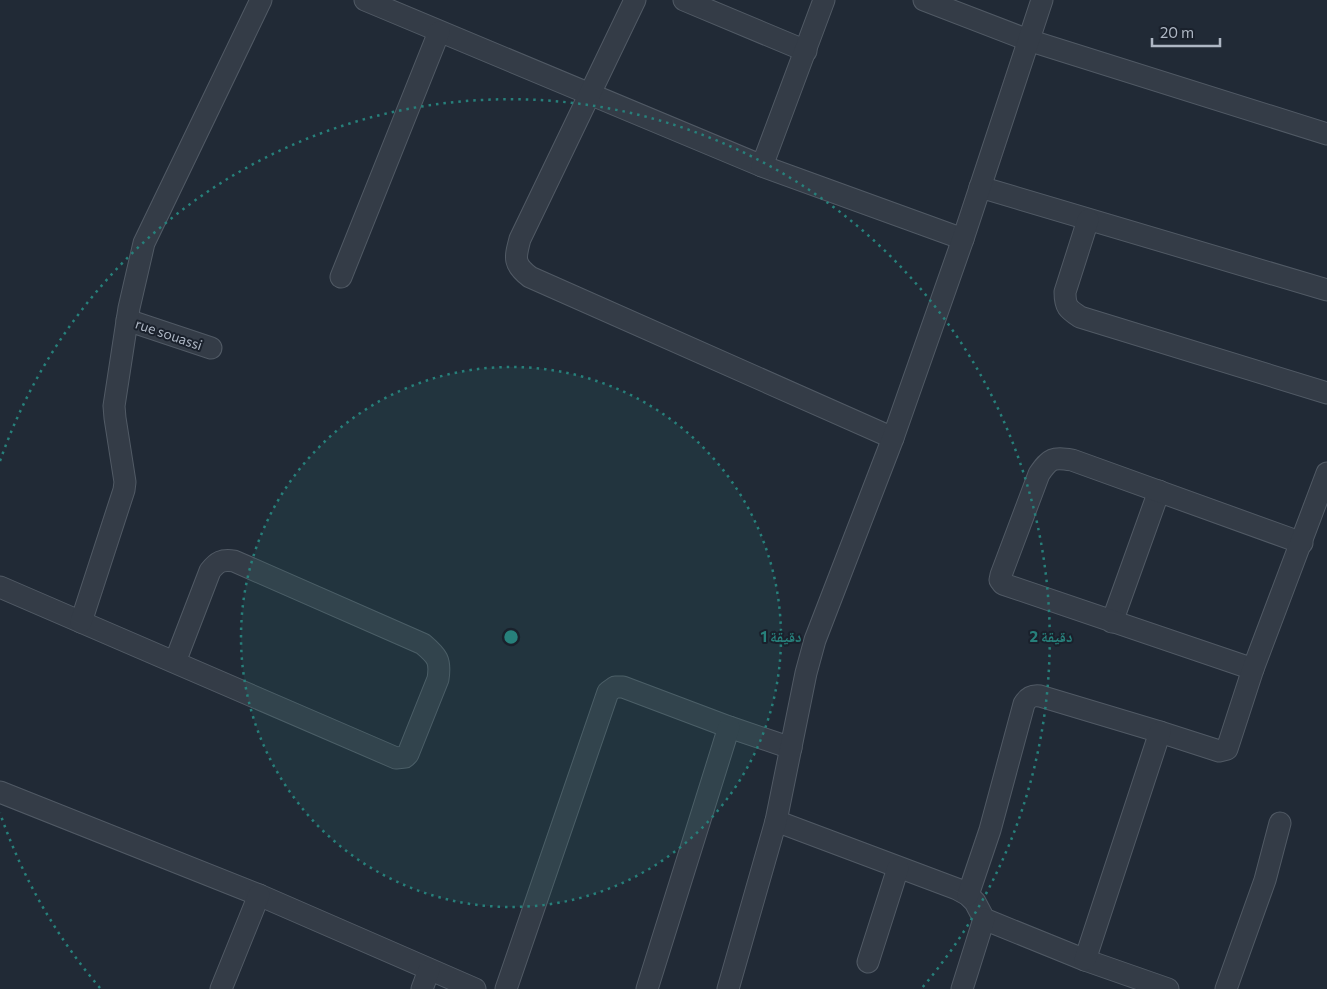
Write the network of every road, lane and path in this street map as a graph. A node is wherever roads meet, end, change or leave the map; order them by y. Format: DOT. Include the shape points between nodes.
graph roads {
  1 [pos="261,0"];
  2 [pos="365,0"];
  3 [pos="635,0"];
  4 [pos="684,0"];
  5 [pos="824,0"];
  6 [pos="924,0"];
  7 [pos="1042,0"];
  8 [pos="439,32"];
  9 [pos="1028,40"];
  10 [pos="806,51"];
  11 [pos="590,93"];
  12 [pos="1327,134"];
  13 [pos="762,166"];
  14 [pos="980,187"];
  15 [pos="1088,220"];
  16 [pos="963,240"];
  17 [pos="341,276"];
  18 [pos="1327,290"];
  19 [pos="127,320"];
  20 [pos="211,348"];
  21 [pos="1327,393"];
  22 [pos="892,438"];
  23 [pos="1327,473"];
  24 [pos="1159,492"];
  25 [pos="1302,544"];
  26 [pos="0,587"];
  27 [pos="81,622"];
  28 [pos="1112,622"];
  29 [pos="175,662"];
  30 [pos="1253,669"];
  31 [pos="729,727"];
  32 [pos="1160,732"];
  33 [pos="792,748"];
  34 [pos="0,792"];
  35 [pos="776,821"];
  36 [pos="1280,823"];
  37 [pos="898,868"];
  38 [pos="258,895"];
  39 [pos="968,895"];
  40 [pos="984,919"];
  41 [pos="1085,960"];
  42 [pos="868,962"];
  43 [pos="426,979"];
  44 [pos="221,989"];
  45 [pos="475,989"];
  46 [pos="506,989"];
  47 [pos="647,989"];
  48 [pos="728,989"];
  49 [pos="962,989"];
  50 [pos="1168,989"];
  51 [pos="1226,989"];
  1 -- 19 [label="street" via="148,232"];
  2 -- 8 [label="street"];
  3 -- 11 [label="street"];
  4 -- 10 [label="street"];
  5 -- 10 [label="street"];
  6 -- 9 [label="street"];
  7 -- 9 [label="street"];
  8 -- 11 [label="street"];
  8 -- 17 [label="street"];
  9 -- 12 [label="street"];
  9 -- 14 [label="street"];
  10 -- 13 [label="street"];
  11 -- 13 [label="street"];
  11 -- 22 [label="street" via="520,239 516,257 522,271"];
  13 -- 16 [label="street"];
  14 -- 15 [label="street"];
  14 -- 16 [label="street"];
  15 -- 18 [label="street"];
  15 -- 21 [label="street" via="1065,292 1069,310 1080,317"];
  16 -- 22 [label="street"];
  19 -- 20 [label="street, rue souassi"];
  19 -- 27 [label="street" via="114,406 124,490"];
  22 -- 33 [label="street" via="815,640"];
  23 -- 25 [label="street"];
  24 -- 25 [label="street"];
  24 -- 28 [label="street"];
  24 -- 28 [label="street" via="1072,460 1057,458 1047,462 1039,474 1000,575 1000,580 1007,586"];
  25 -- 30 [label="street"];
  26 -- 27 [label="street"];
  27 -- 29 [label="street"];
  28 -- 30 [label="street"];
  29 -- 29 [label="street" via="401,758 408,754 438,679 440,665 423,644 224,559 210,571"];
  30 -- 32 [label="street" via="1230,746 1225,751"];
  31 -- 33 [label="street"];
  31 -- 46 [label="street" via="623,687 615,687 608,692"];
  31 -- 47 [label="street"];
  32 -- 39 [label="street" via="1040,696 1027,700"];
  32 -- 41 [label="street"];
  33 -- 35 [label="street"];
  34 -- 38 [label="street"];
  35 -- 37 [label="street"];
  35 -- 48 [label="street"];
  36 -- 51 [label="street" via="1265,880"];
  37 -- 39 [label="street"];
  37 -- 42 [label="street"];
  38 -- 43 [label="street"];
  38 -- 44 [label="street"];
  39 -- 40 [label="street"];
  40 -- 41 [label="street"];
  40 -- 49 [label="street"];
  41 -- 50 [label="street"];
  43 -- 45 [label="street"];
}
